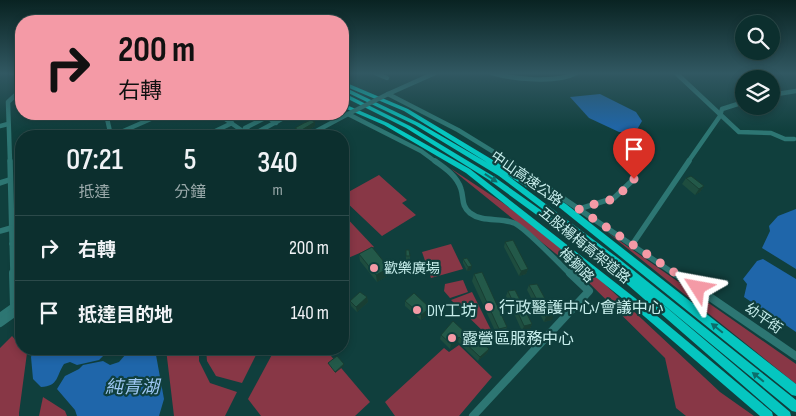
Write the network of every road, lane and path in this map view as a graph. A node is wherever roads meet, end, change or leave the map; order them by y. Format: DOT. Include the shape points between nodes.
graph roads {
  1 [pos="351,92"];
  2 [pos="364,92"];
  3 [pos="392,92"];
  4 [pos="697,92"];
  5 [pos="388,94"];
  6 [pos="15,96"];
  7 [pos="349,98"];
  8 [pos="735,105"];
  9 [pos="349,108"];
  10 [pos="719,113"];
  11 [pos="349,114"];
  12 [pos="349,115"];
  13 [pos="148,120"];
  14 [pos="228,120"];
  15 [pos="261,120"];
  16 [pos="272,120"];
  17 [pos="281,120"];
  18 [pos="337,120"];
  19 [pos="232,123"];
  20 [pos="276,123"];
  21 [pos="8,124"];
  22 [pos="0,126"];
  23 [pos="126,130"];
  24 [pos="217,130"];
  25 [pos="242,130"];
  26 [pos="246,130"];
  27 [pos="263,130"];
  28 [pos="318,130"];
  29 [pos="794,139"];
  30 [pos="634,179"];
  31 [pos="9,180"];
  32 [pos="0,183"];
  33 [pos="579,209"];
  34 [pos="11,228"];
  35 [pos="0,232"];
  36 [pos="15,243"];
  37 [pos="12,244"];
  38 [pos="632,245"];
  39 [pos="15,276"];
  40 [pos="15,310"];
  41 [pos="15,310"];
  42 [pos="0,317"];
  43 [pos="0,323"];
  44 [pos="796,356"];
  45 [pos="796,392"];
  46 [pos="796,407"];
  47 [pos="473,416"];
  48 [pos="768,416"];
  49 [pos="786,416"];
  46 -- 1 [label="highway, 中山高速公路, one-way" via="615,260 501,174 417,124"];
  45 -- 2 [label="highway, 五股楊梅高架道路, one-way" via="563,206 406,110"];
  3 -- 5 [label="street"];
  4 -- 10 [label="street"];
  5 -- 11 [label="street, bridge"];
  5 -- 33 [label="street, 幼平街" via="458,130"];
  6 -- 21 [label="street" via="8,102"];
  7 -- 49 [label="highway, 中山高速公路, one-way" via="408,127 491,178 584,245"];
  8 -- 10 [label="street"];
  9 -- 48 [label="highway, 五股楊梅高架道路" via="386,124 468,171 641,308"];
  10 -- 29 [label="street" via="739,132 771,133"];
  10 -- 38 [label="street"];
  12 -- 47 [label="street, 梅獅路" via="421,151 447,170 457,181 464,207 471,214 515,224 589,291"];
  13 -- 23 [label="street"];
  14 -- 19 [label="street"];
  15 -- 26 [label="street"];
  16 -- 20 [label="street"];
  17 -- 20 [label="street"];
  18 -- 28 [label="street"];
  19 -- 24 [label="street"];
  19 -- 25 [label="street"];
  20 -- 27 [label="street"];
  21 -- 22 [label="street"];
  21 -- 31 [label="street"];
  30 -- 33 [label="street" via="610,200"];
  31 -- 32 [label="street"];
  31 -- 34 [label="street"];
  33 -- 38 [label="street, 幼平街"];
  34 -- 35 [label="street"];
  34 -- 37 [label="street"];
  36 -- 37 [label="street"];
  37 -- 39 [label="street"];
  38 -- 44 [label="street, 幼平街"];
  40 -- 42 [label="street"];
  41 -- 43 [label="street"];
}
